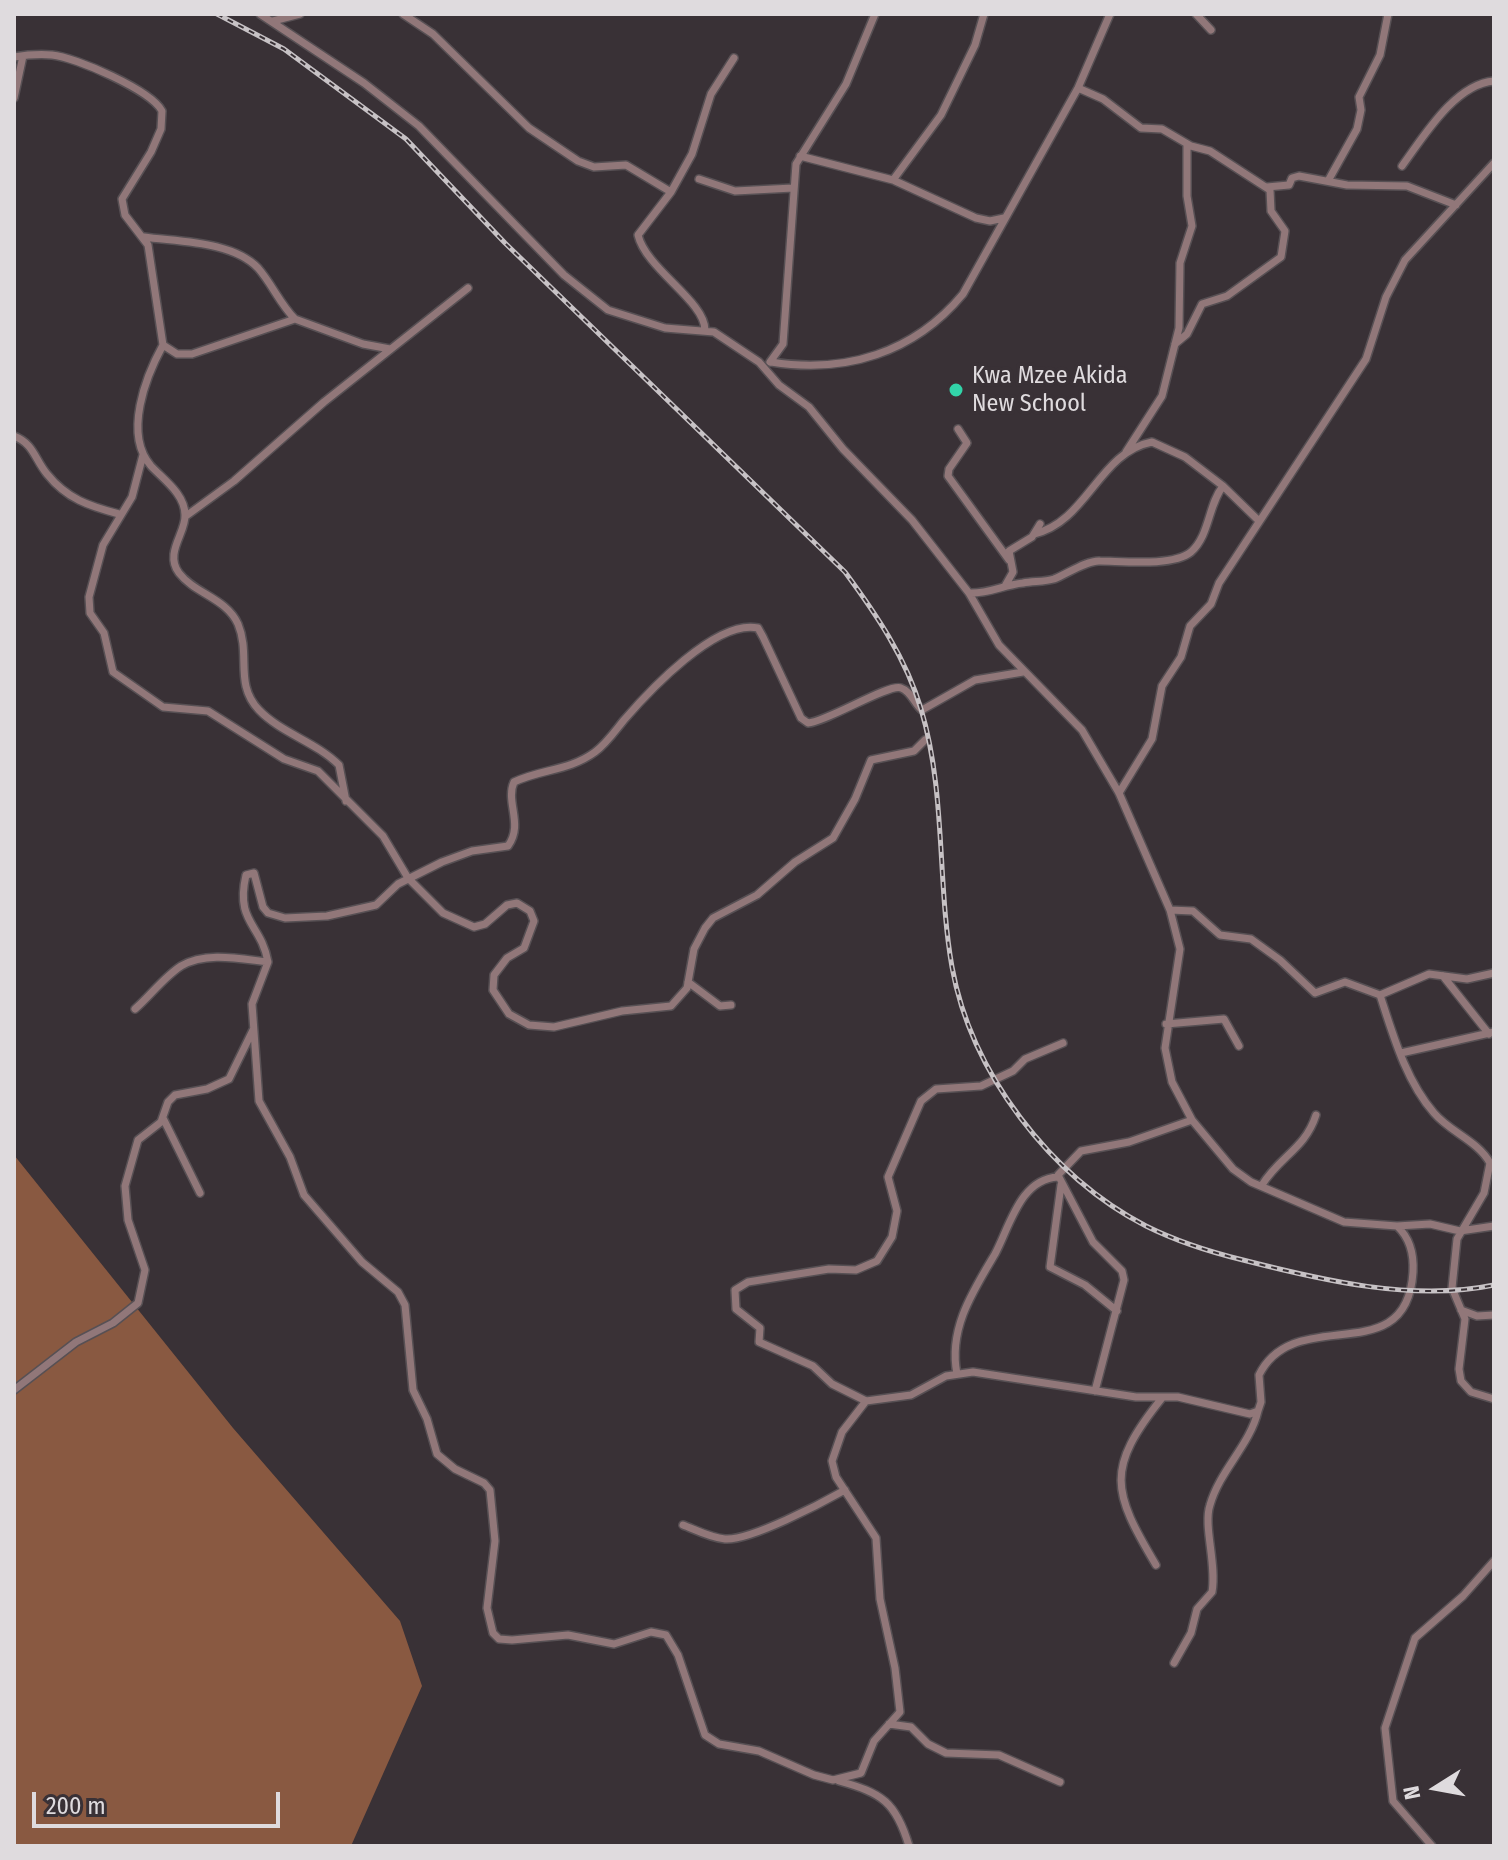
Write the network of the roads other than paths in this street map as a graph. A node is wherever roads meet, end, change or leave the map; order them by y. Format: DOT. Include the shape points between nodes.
graph roads {
  1 [pos="260,14"];
  2 [pos="300,14"];
  3 [pos="403,14"];
  4 [pos="875,14"];
  5 [pos="984,14"];
  6 [pos="1110,14"];
  7 [pos="1196,14"];
  8 [pos="1388,14"];
  9 [pos="273,21"];
  10 [pos="1211,30"];
  11 [pos="23,56"];
  12 [pos="14,57"];
  13 [pos="734,58"];
  14 [pos="1494,81"];
  15 [pos="1078,88"];
  16 [pos="14,98"];
  17 [pos="1187,144"];
  18 [pos="800,156"];
  19 [pos="1494,163"];
  20 [pos="1402,166"];
  21 [pos="699,179"];
  22 [pos="893,180"];
  23 [pos="1328,181"];
  24 [pos="1267,187"];
  25 [pos="793,188"];
  26 [pos="671,192"];
  27 [pos="1456,205"];
  28 [pos="1004,218"];
  29 [pos="144,237"];
  30 [pos="468,288"];
  31 [pos="295,319"];
  32 [pos="705,330"];
  33 [pos="1175,344"];
  34 [pos="163,345"];
  35 [pos="390,349"];
  36 [pos="759,362"];
  37 [pos="771,362"];
  38 [pos="958,429"];
  39 [pos="14,436"];
  40 [pos="1126,452"];
  41 [pos="143,455"];
  42 [pos="1223,486"];
  43 [pos="119,514"];
  44 [pos="186,516"];
  45 [pos="1259,521"];
  46 [pos="1040,524"];
  47 [pos="1034,534"];
  48 [pos="1009,560"];
  49 [pos="1004,587"];
  50 [pos="969,593"];
  51 [pos="1023,672"];
  52 [pos="925,740"];
  53 [pos="1119,793"];
  54 [pos="346,801"];
  55 [pos="408,878"];
  56 [pos="1170,910"];
  57 [pos="268,962"];
  58 [pos="1494,973"];
  59 [pos="1443,976"];
  60 [pos="688,982"];
  61 [pos="1380,995"];
  62 [pos="731,1005"];
  63 [pos="135,1009"];
  64 [pos="1166,1024"];
  65 [pos="254,1028"];
  66 [pos="1492,1033"];
  67 [pos="1063,1043"];
  68 [pos="1239,1046"];
  69 [pos="1401,1053"];
  70 [pos="1316,1115"];
  71 [pos="163,1118"];
  72 [pos="1192,1120"];
  73 [pos="1060,1181"];
  74 [pos="1262,1185"];
  75 [pos="200,1193"];
  76 [pos="1397,1226"];
  77 [pos="1494,1226"];
  78 [pos="1460,1231"];
  79 [pos="1461,1310"];
  80 [pos="1117,1311"];
  81 [pos="1494,1315"];
  82 [pos="957,1374"];
  83 [pos="14,1390"];
  84 [pos="1095,1391"];
  85 [pos="1162,1398"];
  86 [pos="1494,1399"];
  87 [pos="866,1401"];
  88 [pos="1258,1411"];
  89 [pos="845,1490"];
  90 [pos="683,1525"];
  91 [pos="1494,1561"];
  92 [pos="1156,1565"];
  93 [pos="1174,1663"];
  94 [pos="889,1724"];
  95 [pos="833,1780"];
  96 [pos="1060,1782"];
  97 [pos="909,1846"];
  98 [pos="1432,1846"];
  1 -- 9 [label="street"];
  2 -- 9 [label="street"];
  3 -- 26 [label="street" via="433,34 529,128 578,161 594,167 626,165"];
  4 -- 18 [label="street" via="846,84"];
  5 -- 22 [label="street" via="941,115"];
  6 -- 15 [label="street"];
  7 -- 10 [label="street"];
  8 -- 23 [label="street" via="1380,55 1359,97 1357,129"];
  9 -- 32 [label="street" via="419,126 564,275 608,310 657,326"];
  11 -- 12 [label="street"];
  11 -- 16 [label="street"];
  11 -- 29 [label="street" via="71,60 158,103 158,136 122,199 125,215"];
  13 -- 26 [label="street" via="711,94 692,154"];
  14 -- 20 [label="street" via="1470,88"];
  15 -- 17 [label="street" via="1103,99 1141,128 1162,129"];
  15 -- 28 [label="street"];
  17 -- 24 [label="street" via="1210,151"];
  17 -- 33 [label="street" via="1192,226 1180,263"];
  18 -- 22 [label="street"];
  18 -- 25 [label="street"];
  19 -- 27 [label="street"];
  21 -- 25 [label="street" via="735,191"];
  22 -- 28 [label="street" via="976,218"];
  23 -- 24 [label="street" via="1299,176 1289,185"];
  23 -- 27 [label="street" via="1407,186"];
  24 -- 33 [label="street" via="1271,211 1285,231 1281,257 1227,296 1202,304 1187,334"];
  25 -- 37 [label="street" via="783,344"];
  26 -- 32 [label="street" via="638,235 651,259 702,317"];
  27 -- 45 [label="street" via="1405,260 1386,297 1366,359"];
  28 -- 37 [label="street" via="963,294 931,328 904,345 834,364"];
  29 -- 31 [label="street" via="243,257"];
  29 -- 34 [label="street"];
  30 -- 35 [label="street"];
  31 -- 34 [label="street" via="192,354 177,354"];
  31 -- 35 [label="street"];
  32 -- 36 [label="street"];
  33 -- 40 [label="street" via="1162,396"];
  34 -- 41 [label="street" via="145,384 140,411"];
  35 -- 44 [label="street"];
  36 -- 37 [label="street"];
  36 -- 50 [label="street" via="809,407 912,520"];
  38 -- 48 [label="street" via="967,443 948,476"];
  39 -- 43 [label="street" via="31,444 45,472 65,492 83,504"];
  40 -- 42 [label="street" via="1152,442 1185,457"];
  40 -- 47 [label="street" via="1067,516"];
  41 -- 43 [label="street" via="138,483"];
  41 -- 44 [label="street" via="175,490"];
  42 -- 45 [label="street"];
  42 -- 49 [label="street" via="1213,499 1203,534 1188,554 1133,564 1096,561 1051,580"];
  43 -- 54 [label="street" via="103,545 88,606 104,633 113,672 163,707 208,711 284,759 318,771"];
  44 -- 54 [label="street" via="176,543 176,566 234,617 245,652 245,692 260,711 339,765"];
  45 -- 53 [label="street" via="1211,604 1190,626 1181,657 1162,686 1152,739"];
  46 -- 47 [label="street"];
  47 -- 48 [label="street" via="1012,547"];
  48 -- 49 [label="street" via="1012,576"];
  49 -- 50 [label="street" via="987,594"];
  50 -- 51 [label="street" via="999,645"];
  51 -- 53 [label="street" via="1082,730"];
  51 -- 55 [label="street" via="975,680 923,710 904,689 894,687 808,723 758,628 724,635 695,651 599,750 569,768 514,782 516,825 508,846 472,851"];
  52 -- 60 [label="street" via="914,751 871,760 833,838 757,895 713,918 696,943"];
  53 -- 56 [label="street"];
  54 -- 55 [label="street" via="383,836"];
  55 -- 57 [label="street" via="366,909 285,918 265,911 257,877 246,875 243,910"];
  55 -- 60 [label="street" via="443,913 474,927 507,905 517,903 530,911 534,921 524,948 494,975 493,990 509,1014 529,1025 554,1027 622,1011 664,1008 683,995"];
  56 -- 61 [label="street" via="1193,911 1220,935 1251,939 1309,991 1320,994 1345,982"];
  56 -- 64 [label="street" via="1180,963"];
  57 -- 63 [label="street" via="196,960 180,967"];
  57 -- 65 [label="street" via="253,998"];
  58 -- 59 [label="street" via="1467,979"];
  59 -- 61 [label="street" via="1420,976"];
  59 -- 66 [label="street"];
  60 -- 62 [label="street" via="720,1006"];
  61 -- 69 [label="street"];
  64 -- 68 [label="street" via="1224,1019"];
  64 -- 72 [label="street" via="1168,1068"];
  65 -- 71 [label="street" via="229,1079 175,1095"];
  65 -- 95 [label="street" via="259,1101 290,1157 298,1186 362,1262 398,1292 409,1321 413,1390 432,1444 446,1463 490,1490 495,1550 487,1608 493,1633 499,1639 568,1635 614,1644 651,1632 666,1635 705,1735"];
  66 -- 69 [label="street"];
  67 -- 87 [label="street" via="981,1086 936,1089 921,1101 888,1177 897,1211 892,1237 877,1261 856,1270 748,1282 735,1290 736,1309 760,1328 759,1342 813,1366 832,1384"];
  69 -- 78 [label="street" via="1435,1114 1490,1163 1484,1193"];
  70 -- 74 [label="street" via="1306,1141 1275,1165"];
  71 -- 75 [label="street"];
  71 -- 83 [label="street" via="139,1138 126,1174 128,1220 145,1270 138,1303"];
  72 -- 73 [label="street" via="1129,1142 1081,1151 1064,1165"];
  72 -- 74 [label="street" via="1233,1169"];
  73 -- 80 [label="street" via="1093,1242 1122,1271"];
  73 -- 80 [label="street" via="1050,1267 1085,1285"];
  73 -- 82 [label="street" via="1044,1178 1023,1197 981,1275 955,1342"];
  74 -- 76 [label="street" via="1344,1222"];
  76 -- 78 [label="street" via="1430,1224"];
  76 -- 88 [label="street" via="1410,1246 1413,1277 1408,1298 1391,1323 1367,1333 1302,1340 1276,1352 1259,1375"];
  77 -- 78 [label="street"];
  78 -- 79 [label="street" via="1452,1293"];
  79 -- 81 [label="street"];
  79 -- 86 [label="street" via="1461,1381 1471,1392"];
  80 -- 84 [label="street"];
  82 -- 84 [label="street" via="998,1374"];
  82 -- 87 [label="street" via="911,1395"];
  84 -- 85 [label="street"];
  85 -- 88 [label="street" via="1191,1399 1243,1414"];
  85 -- 92 [label="street" via="1133,1440 1120,1490"];
  87 -- 89 [label="street" via="834,1451 833,1467"];
  88 -- 93 [label="street" via="1254,1428 1225,1467 1210,1503 1212,1592 1197,1609"];
  89 -- 90 [label="street" via="736,1538 718,1538"];
  89 -- 94 [label="street" via="867,1520 879,1553 880,1599 900,1706"];
  91 -- 98 [label="street" via="1415,1638 1385,1728 1393,1801"];
  94 -- 95 [label="street" via="874,1741 861,1773"];
  94 -- 96 [label="street" via="911,1727 946,1753 999,1755"];
  95 -- 97 [label="street" via="867,1789 892,1805"];
}
